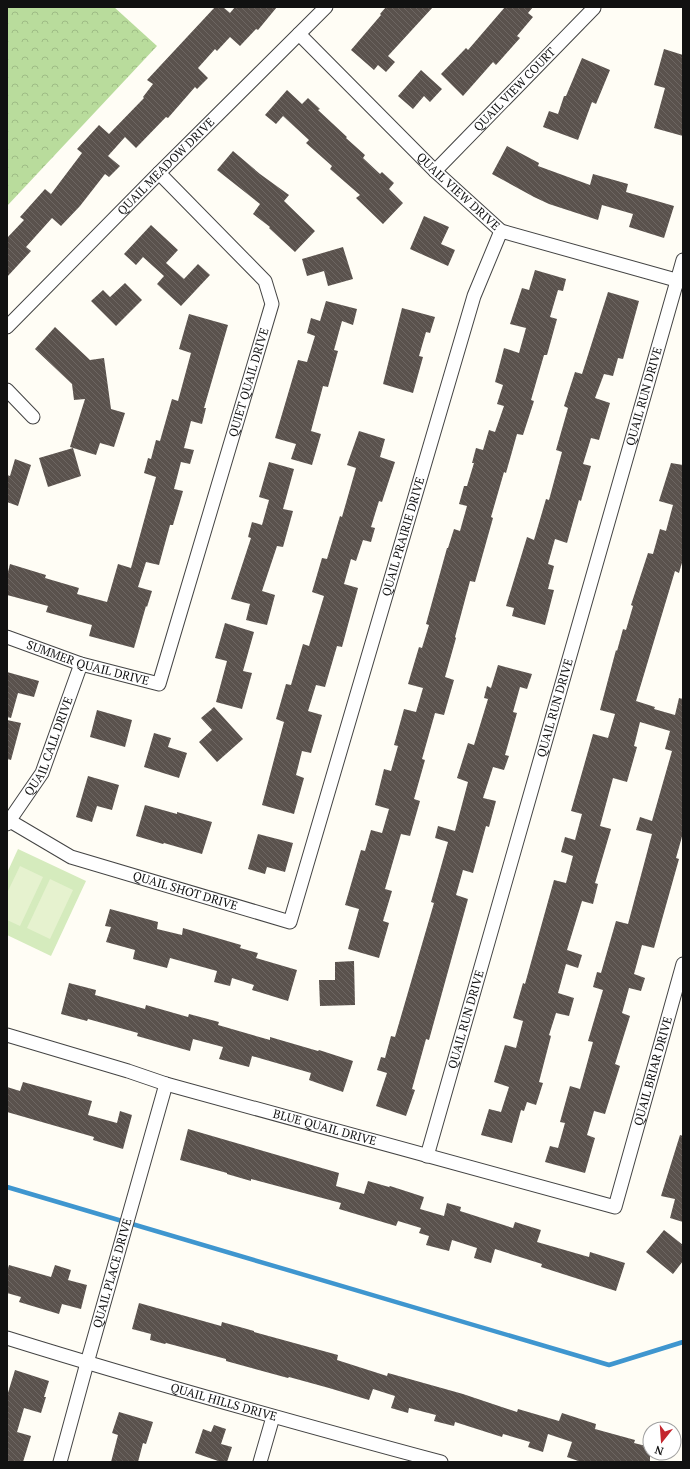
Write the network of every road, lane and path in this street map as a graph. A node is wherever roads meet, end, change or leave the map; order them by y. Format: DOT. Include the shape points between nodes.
graph roads {
  1 [pos="326,7"];
  2 [pos="594,8"];
  3 [pos="299,34"];
  4 [pos="435,171"];
  5 [pos="159,173"];
  6 [pos="501,231"];
  7 [pos="683,260"];
  8 [pos="680,282"];
  9 [pos="7,327"];
  10 [pos="7,390"];
  11 [pos="33,416"];
  12 [pos="175,628"];
  13 [pos="7,638"];
  14 [pos="81,664"];
  15 [pos="8,822"];
  16 [pos="313,845"];
  17 [pos="683,964"];
  18 [pos="7,1035"];
  19 [pos="166,1084"];
  20 [pos="427,1156"];
  21 [pos="623,1178"];
  22 [pos="7,1338"];
  23 [pos="87,1363"];
  24 [pos="273,1417"];
  25 [pos="60,1462"];
  26 [pos="260,1462"];
  27 [pos="441,1462"];
  1 -- 3 [label="street, QUAIL MEADOW DRIVE"];
  2 -- 4 [label="street, QUAIL VIEW COURT"];
  3 -- 4 [label="street, QUAIL VIEW DRIVE"];
  3 -- 5 [label="street, QUAIL MEADOW DRIVE"];
  4 -- 6 [label="street, QUAIL VIEW DRIVE"];
  5 -- 9 [label="street, QUAIL MEADOW DRIVE"];
  5 -- 12 [label="street, QUIET QUAIL DRIVE" via="265,281 272,304"];
  6 -- 8 [label="street, QUAIL VIEW DRIVE"];
  6 -- 16 [label="street, QUAIL PRAIRIE DRIVE" via="474,296"];
  7 -- 8 [label="street, QUAIL RUN DRIVE"];
  8 -- 20 [label="street, QUAIL RUN DRIVE"];
  10 -- 11 [label="street"];
  12 -- 14 [label="street, SUMMER QUAIL DRIVE" via="159,684"];
  13 -- 14 [label="street, SUMMER QUAIL DRIVE"];
  14 -- 15 [label="street, QUAIL CALL DRIVE" via="42,773"];
  15 -- 16 [label="street, QUAIL SHOT DRIVE" via="71,857 290,922"];
  17 -- 21 [label="street, QUAIL BRIAR DRIVE"];
  18 -- 19 [label="street, BLUE QUAIL DRIVE" via="128,1070"];
  19 -- 20 [label="street, BLUE QUAIL DRIVE"];
  19 -- 23 [label="street, QUAIL PLACE DRIVE"];
  20 -- 21 [label="street, BLUE QUAIL DRIVE" via="615,1207"];
  22 -- 23 [label="street, QUAIL HILLS DRIVE"];
  23 -- 24 [label="street, QUAIL HILLS DRIVE"];
  23 -- 25 [label="street, QUAIL PLACE DRIVE"];
  24 -- 26 [label="street"];
  24 -- 27 [label="street, QUAIL HILLS DRIVE"];
}
